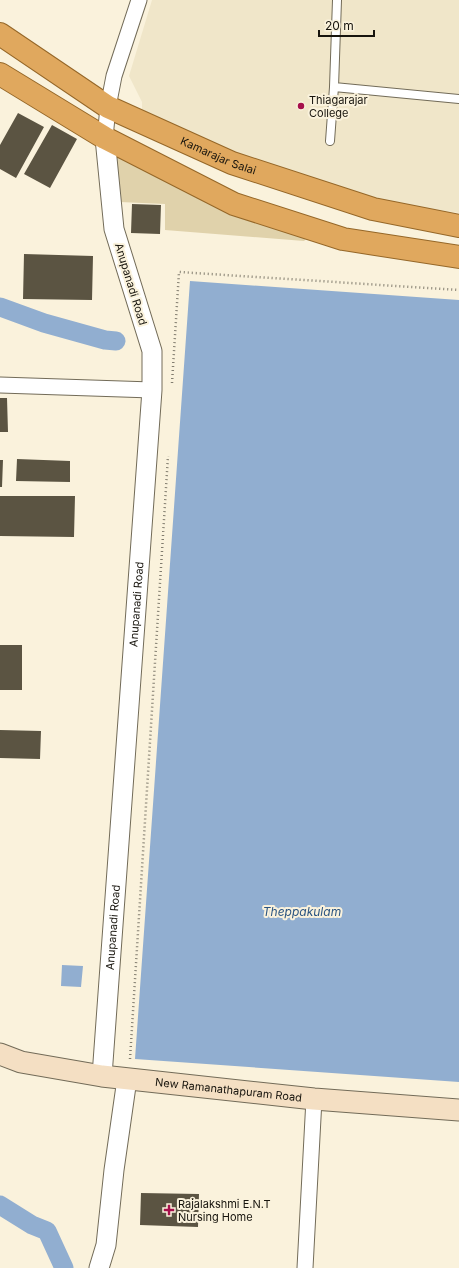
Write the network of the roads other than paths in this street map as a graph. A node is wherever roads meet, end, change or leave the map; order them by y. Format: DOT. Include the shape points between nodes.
graph roads {
  1 [pos="138,0"];
  2 [pos="337,0"];
  3 [pos="0,34"];
  4 [pos="0,74"];
  5 [pos="334,87"];
  6 [pos="459,99"];
  7 [pos="108,107"];
  8 [pos="105,138"];
  9 [pos="330,142"];
  10 [pos="459,226"];
  11 [pos="459,257"];
  12 [pos="0,385"];
  13 [pos="152,390"];
  14 [pos="0,1054"];
  15 [pos="128,1070"];
  16 [pos="102,1076"];
  17 [pos="314,1099"];
  18 [pos="459,1110"];
  19 [pos="99,1268"];
  20 [pos="305,1268"];
  1 -- 7 [label="street" via="114,76"];
  2 -- 5 [label="lane"];
  3 -- 7 [label="highway, Kamarajar Salai"];
  4 -- 8 [label="highway"];
  5 -- 6 [label="lane"];
  5 -- 9 [label="lane"];
  7 -- 8 [label="street"];
  7 -- 10 [label="highway, Kamarajar Salai" via="232,163 374,209"];
  8 -- 11 [label="highway" via="234,204 343,239"];
  8 -- 13 [label="street, Anupanadi Road" via="114,230 152,351"];
  12 -- 13 [label="street"];
  13 -- 16 [label="street, Anupanadi Road"];
  14 -- 16 [label="main road, New Ramanathapuram Road" via="21,1062"];
  15 -- 16 [label="main road, New Ramanathapuram Road"];
  15 -- 17 [label="main road, New Ramanathapuram Road"];
  15 -- 19 [label="street" via="106,1245"];
  17 -- 18 [label="main road, New Ramanathapuram Road"];
  17 -- 20 [label="street"];
}
